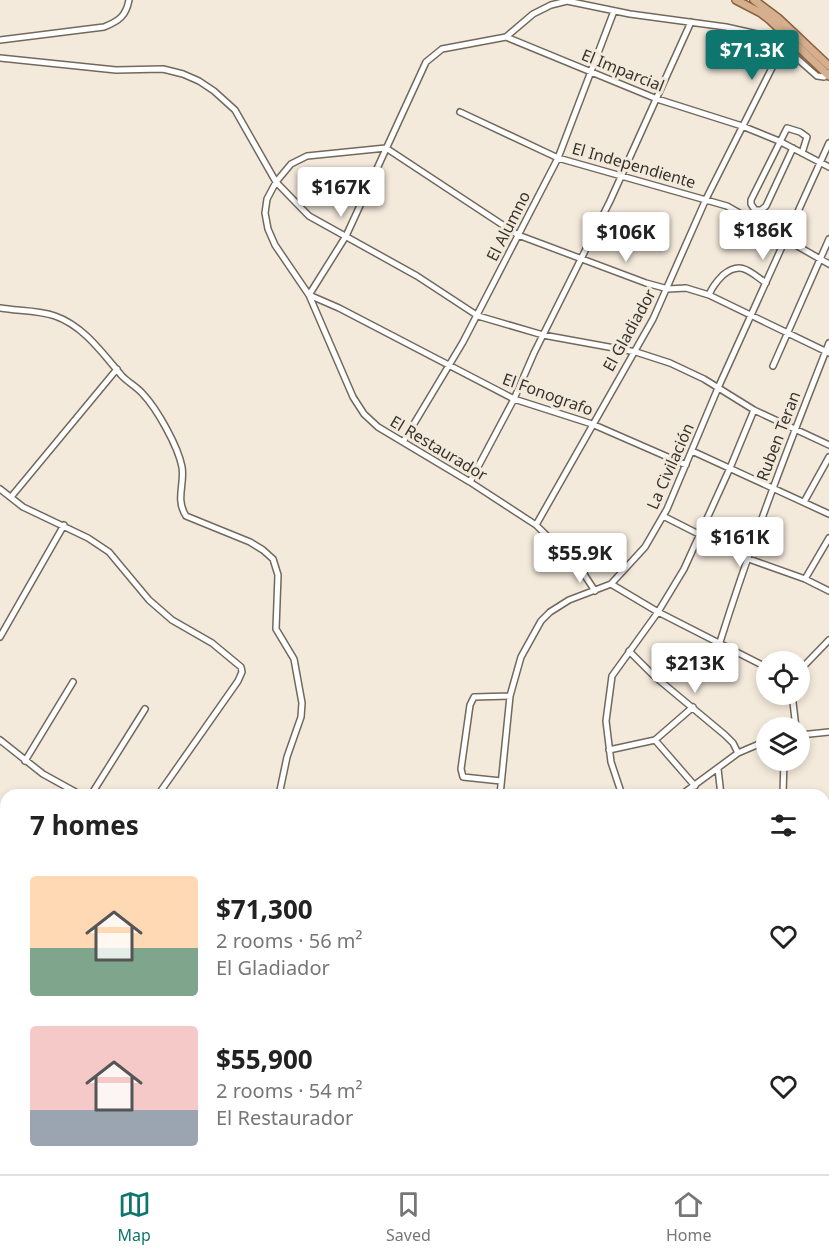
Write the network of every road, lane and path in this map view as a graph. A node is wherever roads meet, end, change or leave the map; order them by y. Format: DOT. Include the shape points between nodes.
graph roads {
  1 [pos="129,0"];
  2 [pos="736,0"];
  3 [pos="754,0"];
  4 [pos="614,11"];
  5 [pos="691,22"];
  6 [pos="506,37"];
  7 [pos="0,40"];
  8 [pos="783,46"];
  9 [pos="0,58"];
  10 [pos="592,71"];
  11 [pos="829,72"];
  12 [pos="657,99"];
  13 [pos="460,112"];
  14 [pos="742,126"];
  15 [pos="779,141"];
  16 [pos="829,143"];
  17 [pos="386,148"];
  18 [pos="793,148"];
  19 [pos="802,153"];
  20 [pos="558,158"];
  21 [pos="820,163"];
  22 [pos="829,167"];
  23 [pos="621,176"];
  24 [pos="276,182"];
  25 [pos="706,199"];
  26 [pos="518,235"];
  27 [pos="346,236"];
  28 [pos="829,239"];
  29 [pos="786,240"];
  30 [pos="582,260"];
  31 [pos="821,260"];
  32 [pos="829,264"];
  33 [pos="766,283"];
  34 [pos="668,289"];
  35 [pos="309,295"];
  36 [pos="709,295"];
  37 [pos="0,308"];
  38 [pos="752,315"];
  39 [pos="477,316"];
  40 [pos="788,332"];
  41 [pos="543,335"];
  42 [pos="829,343"];
  43 [pos="636,352"];
  44 [pos="827,352"];
  45 [pos="450,366"];
  46 [pos="772,366"];
  47 [pos="117,369"];
  48 [pos="718,388"];
  49 [pos="514,399"];
  50 [pos="754,410"];
  51 [pos="592,424"];
  52 [pos="794,429"];
  53 [pos="403,442"];
  54 [pos="829,445"];
  55 [pos="692,451"];
  56 [pos="829,458"];
  57 [pos="686,465"];
  58 [pos="730,468"];
  59 [pos="470,482"];
  60 [pos="772,488"];
  61 [pos="0,489"];
  62 [pos="11,497"];
  63 [pos="804,502"];
  64 [pos="829,514"];
  65 [pos="663,516"];
  66 [pos="63,525"];
  67 [pos="536,525"];
  68 [pos="700,535"];
  69 [pos="829,538"];
  70 [pos="746,558"];
  71 [pos="805,579"];
  72 [pos="611,584"];
  73 [pos="595,591"];
  74 [pos="829,591"];
  75 [pos="658,612"];
  76 [pos="0,637"];
  77 [pos="829,640"];
  78 [pos="720,642"];
  79 [pos="629,651"];
  80 [pos="810,660"];
  81 [pos="756,662"];
  82 [pos="74,682"];
  83 [pos="510,696"];
  84 [pos="693,707"];
  85 [pos="144,709"];
  86 [pos="829,732"];
  87 [pos="810,734"];
  88 [pos="0,740"];
  89 [pos="655,740"];
  90 [pos="756,745"];
  91 [pos="609,750"];
  92 [pos="738,753"];
  93 [pos="25,760"];
  94 [pos="718,769"];
  95 [pos="783,771"];
  96 [pos="501,781"];
  97 [pos="694,786"];
  98 [pos="70,789"];
  99 [pos="95,789"];
  100 [pos="162,789"];
  101 [pos="280,789"];
  102 [pos="500,789"];
  103 [pos="620,789"];
  104 [pos="690,789"];
  105 [pos="720,789"];
  106 [pos="783,789"];
  1 -- 7 [label="street" via="123,16 104,27"];
  2 -- 11 [label="main road" via="761,13"];
  3 -- 11 [label="main road" via="778,18"];
  4 -- 5 [label="street"];
  4 -- 6 [label="street" via="567,1 533,14"];
  4 -- 10 [label="street, El Alumno"];
  5 -- 8 [label="street" via="757,34"];
  5 -- 12 [label="street"];
  6 -- 10 [label="street, El Imparcial"];
  6 -- 17 [label="street" via="442,49 426,62"];
  8 -- 11 [label="street" via="818,76 825,77"];
  8 -- 14 [label="street, El Gladiador"];
  9 -- 24 [label="street" via="116,70 163,69 191,78 214,91 235,110"];
  10 -- 12 [label="street, El Imparcial"];
  10 -- 20 [label="street, El Alumno"];
  12 -- 14 [label="street, El Imparcial"];
  12 -- 23 [label="street"];
  13 -- 20 [label="street, El Independiente"];
  14 -- 15 [label="street, El Imparcial"];
  14 -- 25 [label="street, El Gladiador"];
  15 -- 18 [label="street, El Imparcial"];
  15 -- 18 [label="street" via="751,200 755,210 766,206"];
  15 -- 19 [label="street" via="787,128 806,135"];
  16 -- 21 [label="street, La Civilación"];
  17 -- 24 [label="street, El Restaurador" via="307,156 291,164"];
  17 -- 26 [label="street"];
  17 -- 27 [label="street"];
  18 -- 19 [label="street, El Imparcial"];
  19 -- 21 [label="street, El Imparcial"];
  20 -- 23 [label="street, El Independiente"];
  20 -- 26 [label="street, El Alumno"];
  21 -- 22 [label="street, El Imparcial"];
  21 -- 29 [label="street, La Civilación"];
  23 -- 25 [label="street, El Independiente"];
  23 -- 30 [label="street"];
  24 -- 27 [label="street" via="309,216"];
  24 -- 35 [label="street, El Restaurador" via="267,199 268,229"];
  25 -- 29 [label="street, El Independiente" via="727,206"];
  25 -- 34 [label="street, El Gladiador"];
  26 -- 30 [label="street"];
  26 -- 39 [label="street, El Alumno"];
  27 -- 35 [label="street"];
  27 -- 39 [label="street"];
  28 -- 31 [label="street"];
  29 -- 31 [label="street, El Independiente"];
  29 -- 33 [label="street, La Civilación"];
  30 -- 34 [label="street"];
  30 -- 41 [label="street"];
  31 -- 32 [label="street, El Independiente"];
  31 -- 40 [label="street"];
  33 -- 36 [label="street" via="737,266 717,282"];
  33 -- 38 [label="street, La Civilación"];
  34 -- 36 [label="street" via="686,288"];
  34 -- 43 [label="street, El Gladiador"];
  35 -- 45 [label="street, El Fonografo"];
  35 -- 53 [label="street, El Restaurador" via="353,397 378,427"];
  36 -- 38 [label="street"];
  37 -- 47 [label="street" via="53,315 63,320 100,349"];
  38 -- 40 [label="street"];
  38 -- 48 [label="street, La Civilación"];
  39 -- 41 [label="street"];
  39 -- 45 [label="street, El Alumno"];
  40 -- 44 [label="street"];
  40 -- 46 [label="street"];
  41 -- 43 [label="street"];
  41 -- 49 [label="street"];
  42 -- 44 [label="street, Ruben Teran"];
  43 -- 48 [label="street" via="670,363"];
  43 -- 51 [label="street, El Gladiador"];
  44 -- 52 [label="street, Ruben Teran"];
  45 -- 49 [label="street, El Fonografo"];
  45 -- 53 [label="street, El Alumno"];
  47 -- 62 [label="street"];
  47 -- 101 [label="street" via="144,395 174,446 182,468 180,500 186,516 250,542 273,559 278,575 276,629 294,659 302,703"];
  48 -- 50 [label="street"];
  48 -- 55 [label="street, La Civilación"];
  49 -- 51 [label="street, El Fonografo"];
  49 -- 59 [label="street"];
  50 -- 52 [label="street"];
  50 -- 58 [label="street"];
  51 -- 57 [label="street, El Fonografo"];
  51 -- 67 [label="street, El Gladiador"];
  52 -- 54 [label="street"];
  52 -- 60 [label="street, Ruben Teran"];
  53 -- 59 [label="street, El Restaurador"];
  55 -- 57 [label="street, La Civilación"];
  55 -- 58 [label="street"];
  56 -- 63 [label="street"];
  57 -- 65 [label="street, La Civilación"];
  58 -- 60 [label="street"];
  58 -- 68 [label="street"];
  59 -- 67 [label="street, El Restaurador"];
  60 -- 63 [label="street"];
  60 -- 70 [label="street, Ruben Teran"];
  61 -- 62 [label="street"];
  62 -- 66 [label="street" via="23,507"];
  63 -- 64 [label="street"];
  65 -- 68 [label="street"];
  65 -- 72 [label="street, La Civilación" via="645,547"];
  66 -- 76 [label="street"];
  66 -- 100 [label="street" via="109,552 149,600 241,667 238,681"];
  67 -- 73 [label="street, El Restaurador" via="576,563"];
  68 -- 70 [label="street"];
  68 -- 75 [label="street"];
  69 -- 71 [label="street"];
  70 -- 71 [label="street"];
  70 -- 78 [label="street, Ruben Teran"];
  71 -- 74 [label="street"];
  72 -- 73 [label="street, La Civilación"];
  72 -- 75 [label="street"];
  73 -- 83 [label="street, La Civilación" via="569,600 541,621 521,657"];
  75 -- 78 [label="street"];
  75 -- 79 [label="street"];
  77 -- 80 [label="street"];
  78 -- 81 [label="street"];
  79 -- 84 [label="street"];
  79 -- 91 [label="street" via="612,676 606,720"];
  82 -- 93 [label="street"];
  83 -- 96 [label="street, La Civilación"];
  83 -- 96 [label="street" via="474,697 461,769 464,777"];
  84 -- 89 [label="street"];
  84 -- 92 [label="street" via="733,743"];
  85 -- 99 [label="street"];
  86 -- 87 [label="street"];
  88 -- 93 [label="street"];
  89 -- 91 [label="street"];
  89 -- 97 [label="street"];
  90 -- 92 [label="street"];
  91 -- 103 [label="street"];
  92 -- 94 [label="street"];
  93 -- 98 [label="street"];
  94 -- 97 [label="street"];
  94 -- 105 [label="street"];
  95 -- 106 [label="street"];
  96 -- 102 [label="street, La Civilación"];
  97 -- 104 [label="street"];
}
